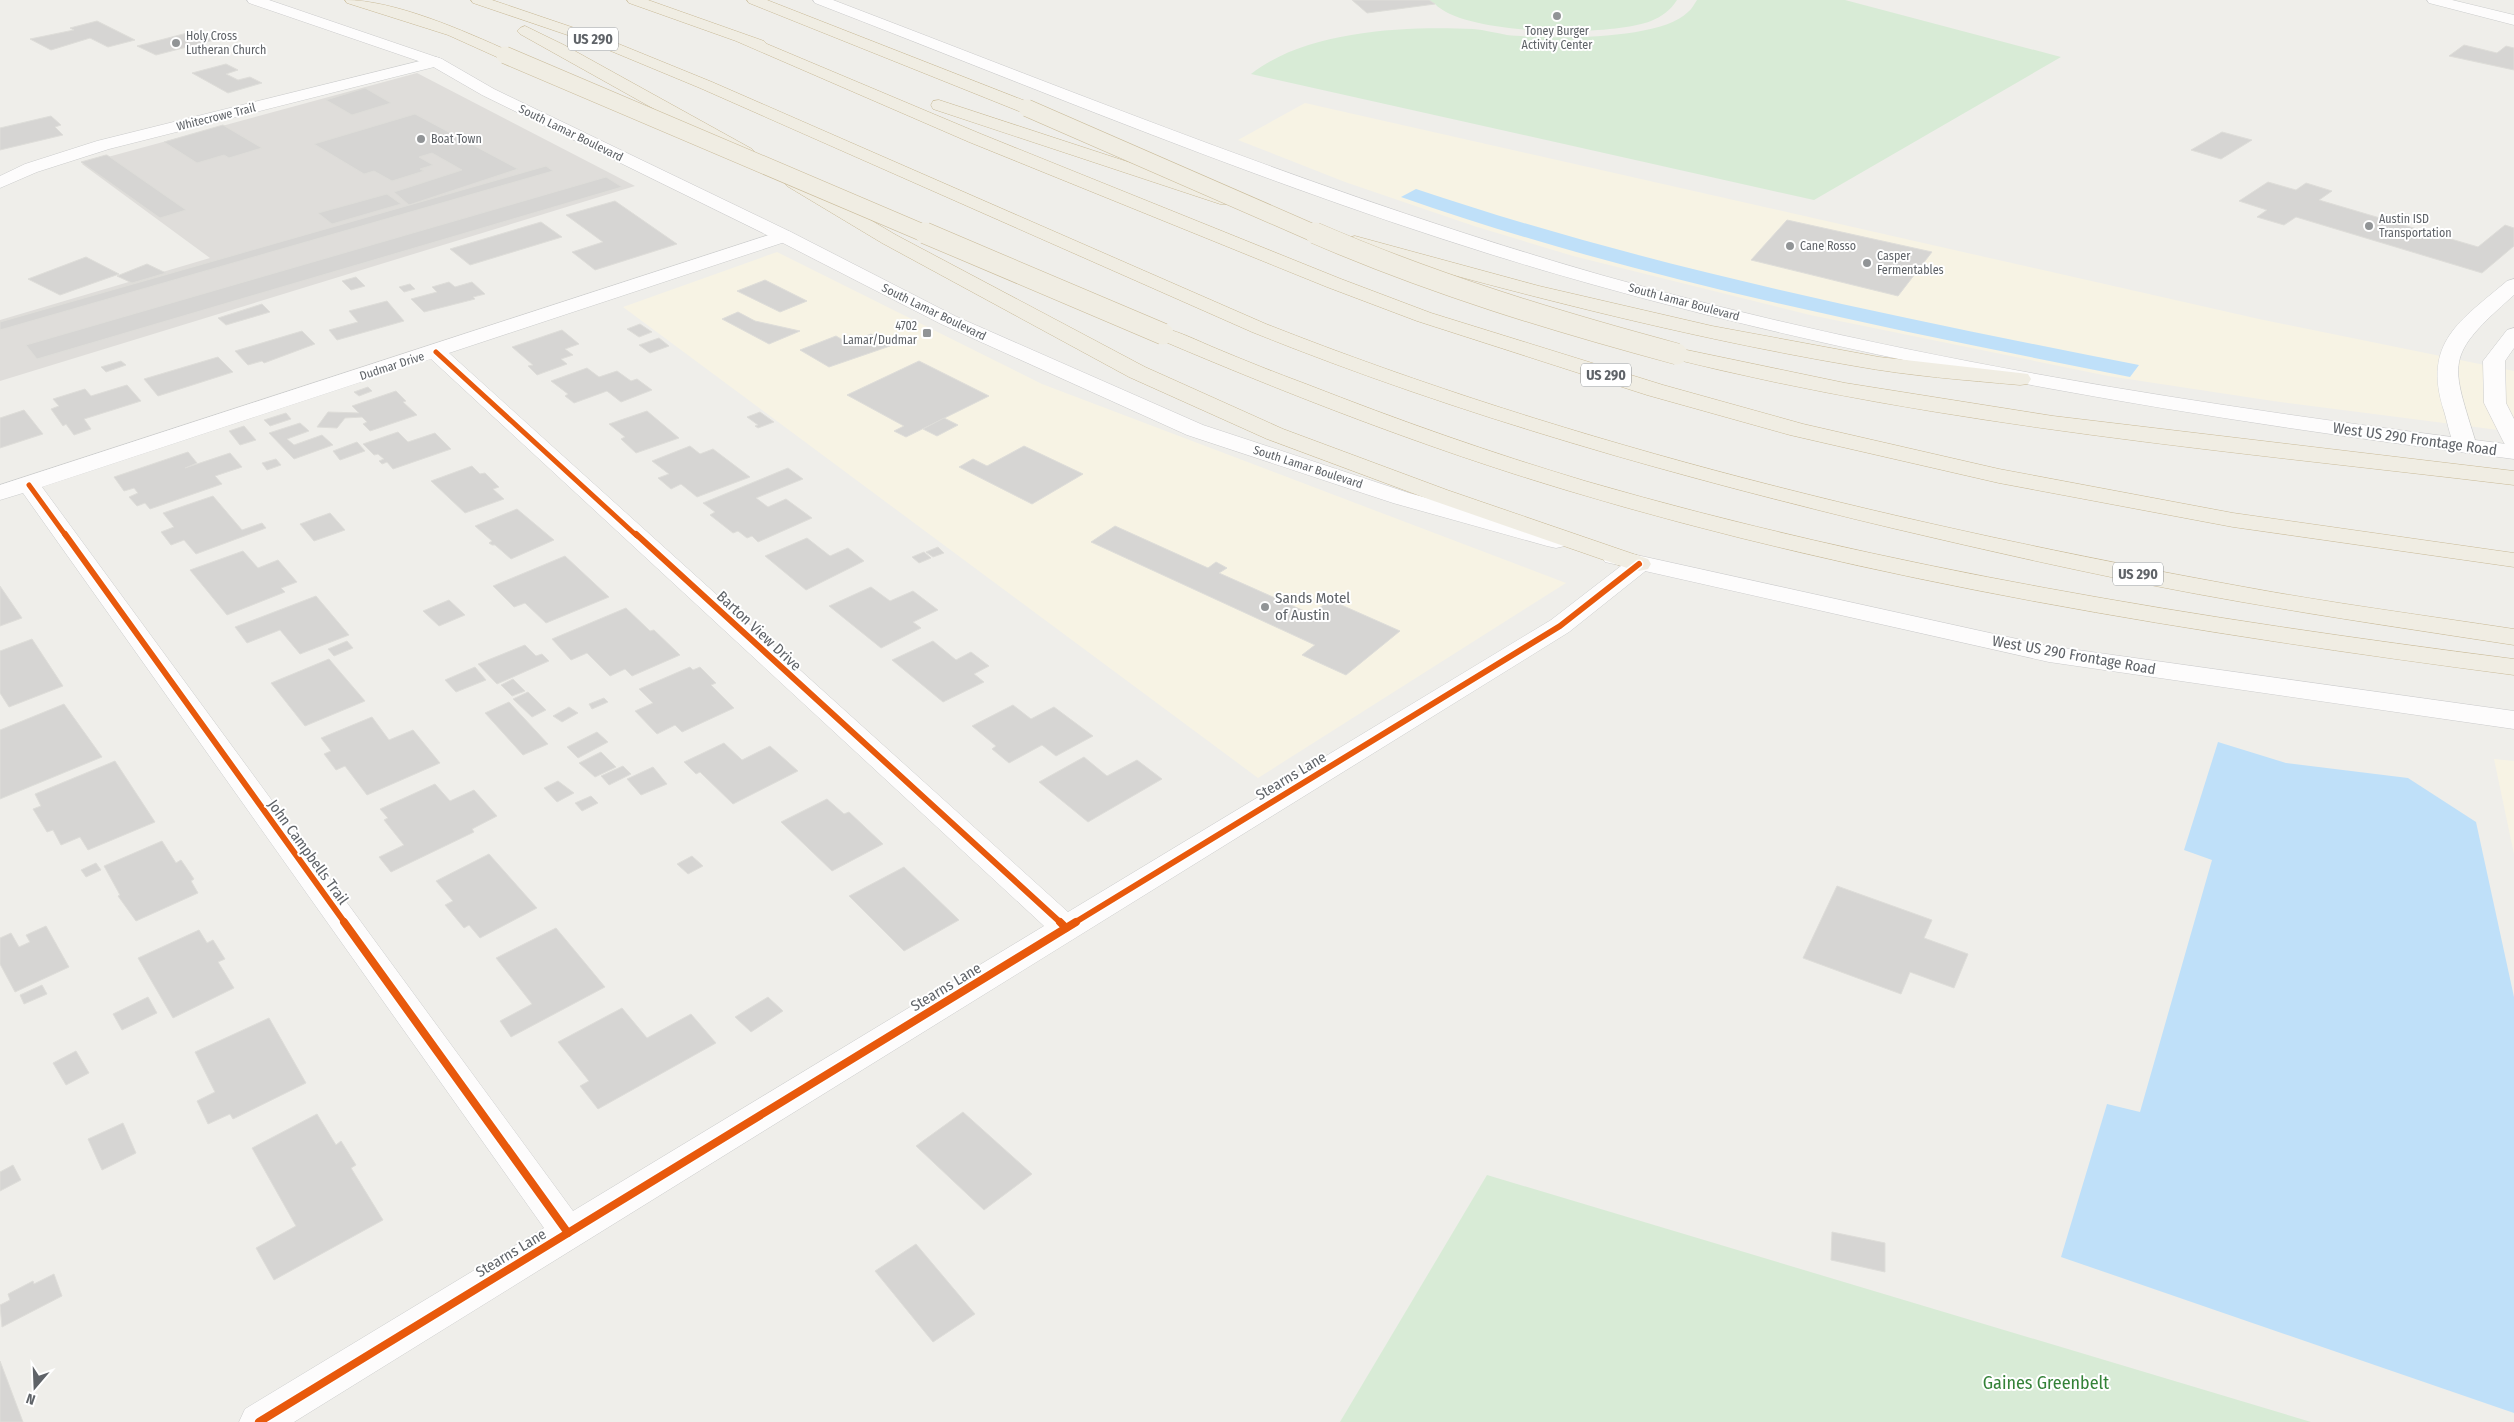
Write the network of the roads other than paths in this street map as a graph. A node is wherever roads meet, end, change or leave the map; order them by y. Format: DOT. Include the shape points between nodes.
graph roads {
  1 [pos="254,0"];
  2 [pos="352,0"];
  3 [pos="472,0"];
  4 [pos="478,0"];
  5 [pos="634,0"];
  6 [pos="754,0"];
  7 [pos="820,0"];
  8 [pos="2434,0"];
  9 [pos="2514,20"];
  10 [pos="742,39"];
  11 [pos="436,62"];
  12 [pos="0,183"];
  13 [pos="784,236"];
  14 [pos="2514,285"];
  15 [pos="2514,334"];
  16 [pos="436,352"];
  17 [pos="2020,379"];
  18 [pos="2514,441"];
  19 [pos="2466,446"];
  20 [pos="2514,452"];
  21 [pos="2514,478"];
  22 [pos="29,485"];
  23 [pos="0,493"];
  24 [pos="2514,560"];
  25 [pos="1639,564"];
  26 [pos="2514,637"];
  27 [pos="2514,667"];
  28 [pos="2514,720"];
  29 [pos="1066,928"];
  30 [pos="568,1233"];
  31 [pos="259,1422"];
  1 -- 11 [label="street, South Lamar Boulevard"];
  2 -- 27 [label="highway, bridge" via="453,32 1266,378 1415,434 1576,485 1742,530 1945,578 2345,646"];
  3 -- 25 [label="highway" via="692,122 889,239 1138,372 1275,434"];
  4 -- 26 [label="highway, US 290" via="599,41 706,84 1172,292 1293,342 1352,365 1610,448 1767,490 1993,544 2240,594"];
  5 -- 10 [label="highway, US 290"];
  6 -- 21 [label="highway, bridge" via="1027,108 1370,257 1550,319 1677,354 1844,390 2053,424"];
  7 -- 17 [label="street, South Lamar Boulevard" via="1302,183 1499,250 1775,326"];
  8 -- 9 [label="street"];
  10 -- 17 [label="highway" via="1330,234 1488,280 1658,321 1834,357"];
  10 -- 24 [label="highway, US 290" via="975,138 1334,283 1433,320 1655,390 1798,430 1999,476 2233,520"];
  11 -- 12 [label="street, Whitecrowe Trail" via="103,145 32,168"];
  11 -- 13 [label="street, South Lamar Boulevard" via="488,92"];
  13 -- 16 [label="street, Dudmar Drive"];
  13 -- 25 [label="street, South Lamar Boulevard" via="948,320 1195,430 1401,498"];
  14 -- 19 [label="street" via="2460,336 2448,356 2447,381"];
  15 -- 18 [label="street" via="2494,361 2495,403"];
  16 -- 22 [label="street, Dudmar Drive"];
  16 -- 29 [label="street, Barton View Drive"];
  17 -- 19 [label="street, West US 290 Frontage Road"];
  19 -- 20 [label="street, West US 290 Frontage Road"];
  22 -- 23 [label="street, Dudmar Drive"];
  22 -- 30 [label="street, John Campbells Trail"];
  25 -- 28 [label="street, West US 290 Frontage Road" via="2049,654"];
  25 -- 29 [label="street, Stearns Lane" via="1560,626"];
  29 -- 30 [label="street, Stearns Lane"];
  30 -- 31 [label="street, Stearns Lane"];
}
